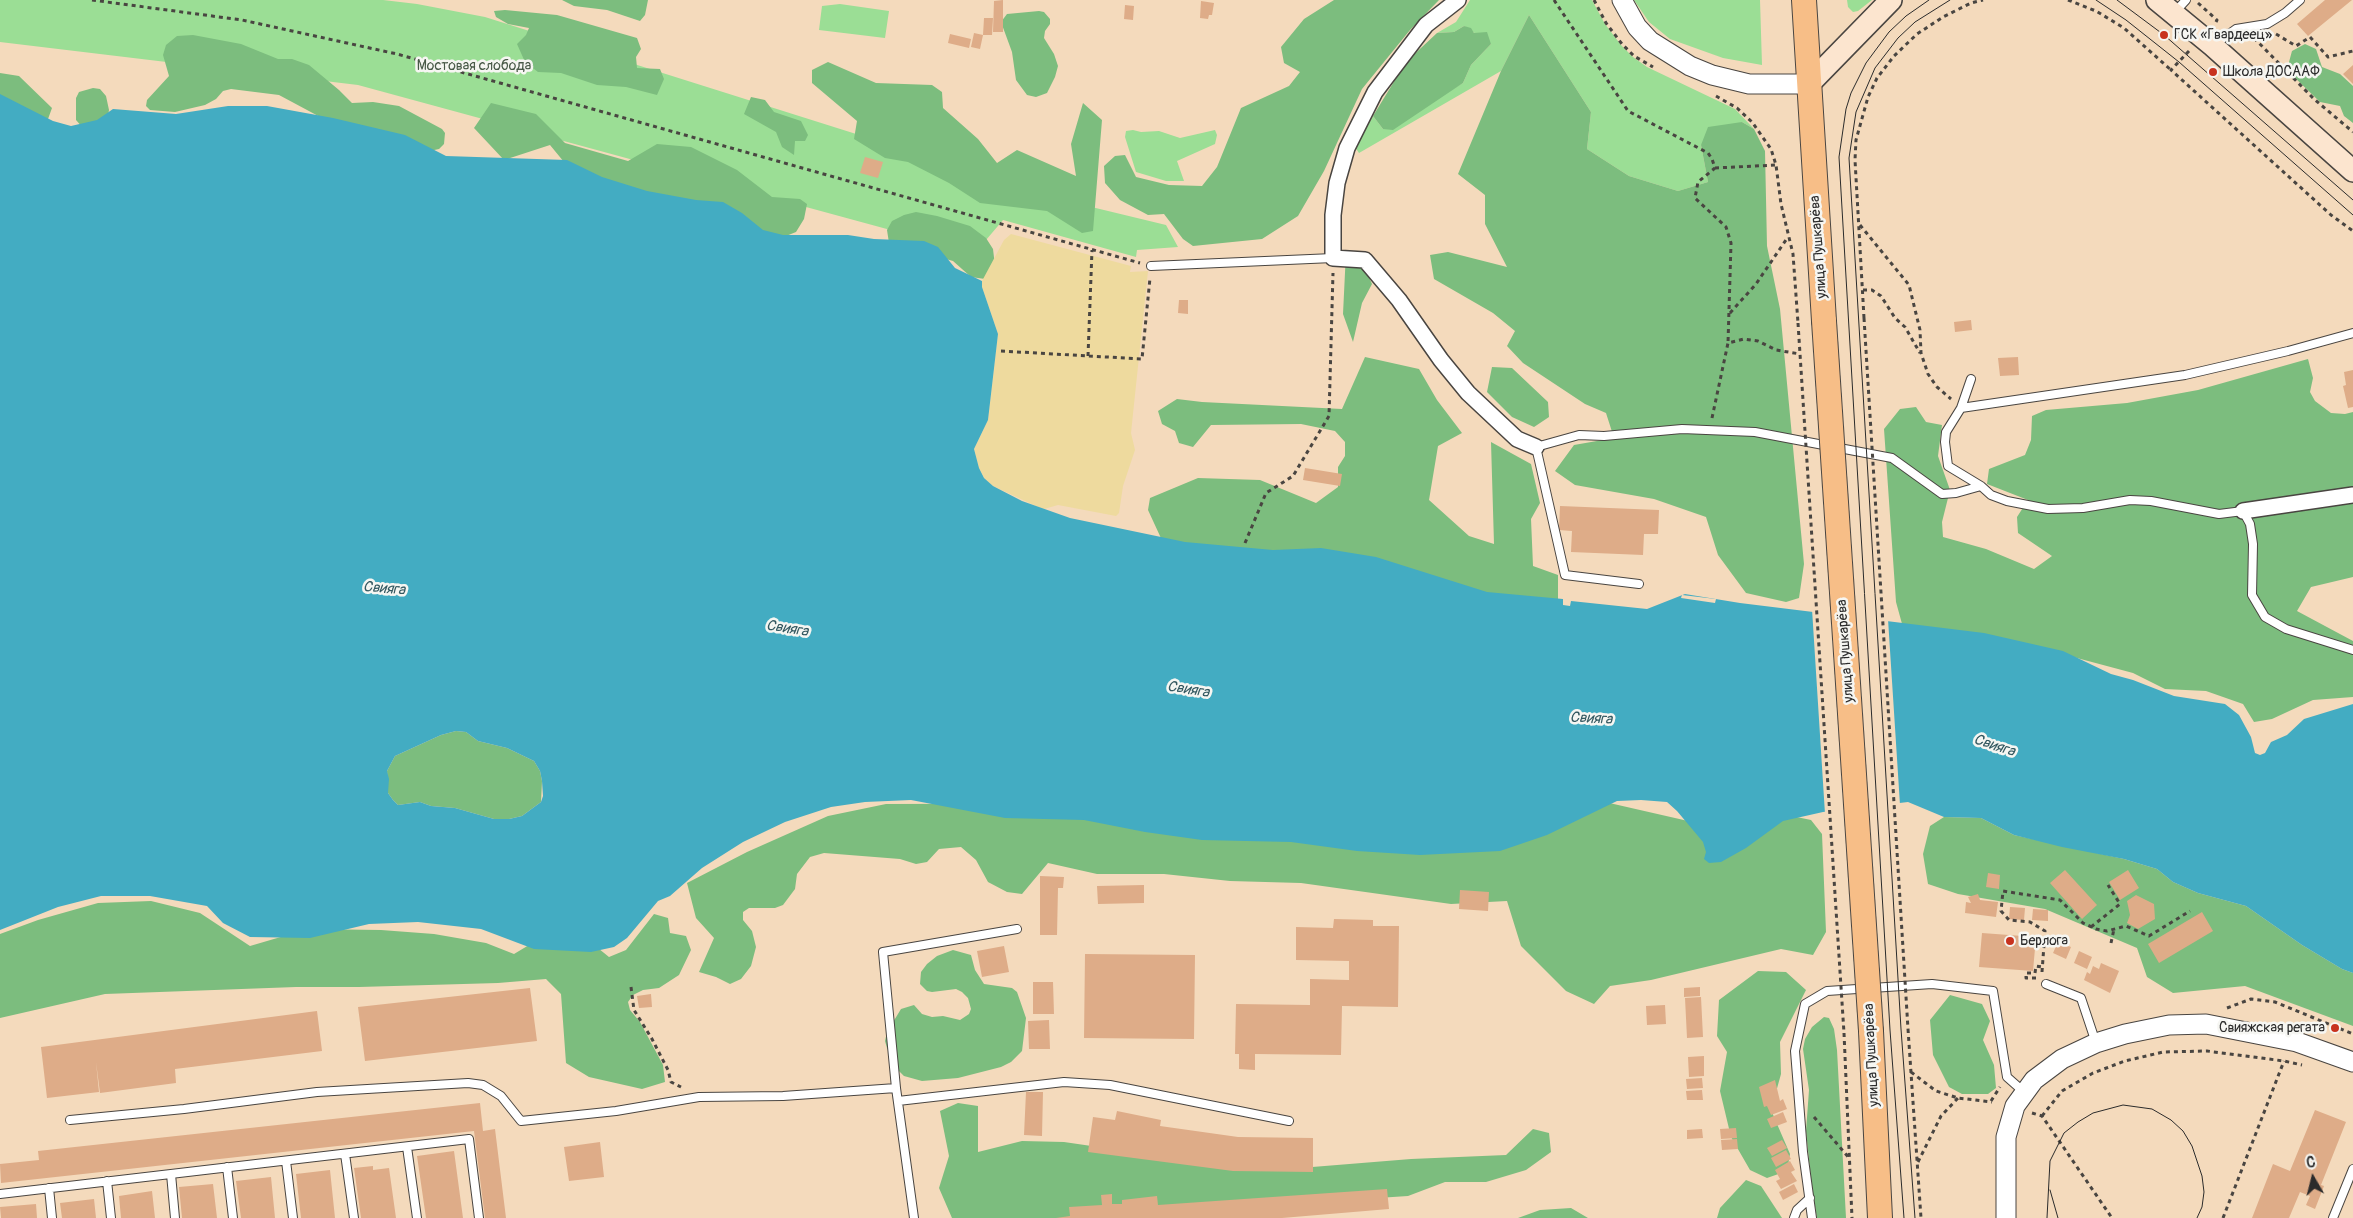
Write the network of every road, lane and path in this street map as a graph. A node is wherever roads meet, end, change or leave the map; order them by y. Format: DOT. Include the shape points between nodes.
graph roads {
  1 [pos="92,0"];
  2 [pos="1458,0"];
  3 [pos="1554,0"];
  4 [pos="1622,0"];
  5 [pos="1804,0"];
  6 [pos="1891,0"];
  7 [pos="1982,0"];
  8 [pos="2068,0"];
  9 [pos="2157,0"];
  10 [pos="2194,0"];
  11 [pos="2300,0"];
  12 [pos="2180,7"];
  13 [pos="2217,20"];
  14 [pos="2267,24"];
  15 [pos="2245,28"];
  16 [pos="2208,42"];
  17 [pos="2353,51"];
  18 [pos="2171,70"];
  19 [pos="1809,84"];
  20 [pos="2353,132"];
  21 [pos="1715,168"];
  22 [pos="2353,171"];
  23 [pos="1859,225"];
  24 [pos="2353,231"];
  25 [pos="1788,236"];
  26 [pos="1092,250"];
  27 [pos="1333,258"];
  28 [pos="1151,266"];
  29 [pos="1862,290"];
  30 [pos="1729,314"];
  31 [pos="2353,333"];
  32 [pos="1728,343"];
  33 [pos="1001,350"];
  34 [pos="1800,354"];
  35 [pos="1920,354"];
  36 [pos="1088,356"];
  37 [pos="1971,379"];
  38 [pos="1961,408"];
  39 [pos="1710,430"];
  40 [pos="1536,447"];
  41 [pos="1981,486"];
  42 [pos="2353,495"];
  43 [pos="2243,511"];
  44 [pos="1245,543"];
  45 [pos="1638,584"];
  46 [pos="2353,650"];
  47 [pos="2108,885"];
  48 [pos="2190,911"];
  49 [pos="2091,927"];
  50 [pos="1016,929"];
  51 [pos="2114,929"];
  52 [pos="2111,942"];
  53 [pos="2042,966"];
  54 [pos="2046,984"];
  55 [pos="631,987"];
  56 [pos="2335,1028"];
  57 [pos="2353,1034"];
  58 [pos="2096,1043"];
  59 [pos="2284,1061"];
  60 [pos="2353,1062"];
  61 [pos="2308,1067"];
  62 [pos="1911,1072"];
  63 [pos="896,1088"];
  64 [pos="2025,1093"];
  65 [pos="699,1097"];
  66 [pos="1799,1100"];
  67 [pos="898,1101"];
  68 [pos="70,1120"];
  69 [pos="1289,1121"];
  70 [pos="407,1146"];
  71 [pos="345,1154"];
  72 [pos="1850,1159"];
  73 [pos="286,1161"];
  74 [pos="1917,1164"];
  75 [pos="227,1167"];
  76 [pos="2353,1169"];
  77 [pos="170,1174"];
  78 [pos="107,1181"];
  79 [pos="49,1188"];
  80 [pos="0,1194"];
  81 [pos="1810,1198"];
  82 [pos="52,1218"];
  83 [pos="111,1218"];
  84 [pos="175,1218"];
  85 [pos="233,1218"];
  86 [pos="293,1218"];
  87 [pos="354,1218"];
  88 [pos="417,1218"];
  89 [pos="479,1218"];
  90 [pos="914,1218"];
  91 [pos="1794,1218"];
  92 [pos="1812,1218"];
  93 [pos="1852,1218"];
  94 [pos="1880,1218"];
  95 [pos="1921,1218"];
  96 [pos="2006,1218"];
  97 [pos="2112,1218"];
  98 [pos="2223,1218"];
  99 [pos="2332,1218"];
  1 -- 26 [label="path" via="242,20 397,54"];
  2 -- 27 [label="street" via="1426,25 1376,92 1347,148 1337,183"];
  3 -- 21 [label="path" via="1628,111 1708,153"];
  4 -- 19 [label="street" via="1650,42 1690,66 1749,84"];
  5 -- 19 [label="main road, улица Пушкарёва"];
  6 -- 19 [label="main road"];
  7 -- 23 [label="path" via="1943,17 1917,34 1877,78 1856,140"];
  8 -- 18 [label="path" via="2096,11 2124,28"];
  9 -- 12 [label="main road"];
  10 -- 13 [label="path"];
  11 -- 14 [label="lane"];
  12 -- 16 [label="main road"];
  13 -- 15 [label="path" via="2240,23"];
  13 -- 16 [label="path"];
  14 -- 15 [label="lane"];
  14 -- 17 [label="path" via="2278,36 2296,46 2310,37 2328,57"];
  15 -- 16 [label="lane"];
  15 -- 20 [label="path" via="2314,99"];
  16 -- 18 [label="path"];
  16 -- 22 [label="main road"];
  18 -- 24 [label="path" via="2331,215"];
  19 -- 94 [label="main road, улица Пушкарёва, bridge" via="1871,1031"];
  21 -- 25 [label="path" via="1776,166"];
  21 -- 30 [label="path" via="1698,182 1695,198 1726,228 1731,243"];
  23 -- 29 [label="path"];
  23 -- 35 [label="path" via="1909,284 1920,330"];
  25 -- 30 [label="path" via="1762,276"];
  25 -- 34 [label="path, bridge" via="1793,254"];
  26 -- 28 [label="path"];
  26 -- 36 [label="path"];
  27 -- 28 [label="lane"];
  27 -- 40 [label="street" via="1365,260 1468,393 1517,439"];
  27 -- 44 [label="path" via="1329,416 1293,476 1266,493"];
  28 -- 36 [label="path" via="1142,360"];
  29 -- 35 [label="path" via="1872,290 1881,296 1905,327"];
  29 -- 62 [label="path, bridge"];
  30 -- 32 [label="path"];
  31 -- 38 [label="lane" via="2185,375"];
  32 -- 34 [label="path" via="1758,340 1776,350"];
  32 -- 39 [label="path"];
  33 -- 36 [label="path"];
  34 -- 72 [label="path, bridge"];
  35 -- 38 [label="path" via="1937,387"];
  37 -- 38 [label="lane"];
  38 -- 41 [label="lane" via="1946,432 1944,442 1948,466"];
  39 -- 40 [label="lane" via="1580,435"];
  39 -- 41 [label="lane" via="1755,432 1892,458 1942,494"];
  40 -- 45 [label="lane" via="1565,575"];
  41 -- 43 [label="lane" via="1991,495 2007,501 2048,509 2083,508 2130,500 2219,514"];
  42 -- 43 [label="street"];
  43 -- 46 [label="lane" via="2250,524 2253,544 2252,595 2265,616 2286,629"];
  47 -- 49 [label="path" via="2120,904"];
  48 -- 51 [label="path" via="2149,936 2126,926"];
  49 -- 51 [label="path" via="2107,931"];
  49 -- 53 [label="path" via="2083,924 2060,900 2003,891 2001,911 2009,920 2030,922 2045,931"];
  50 -- 63 [label="lane" via="883,952"];
  51 -- 52 [label="path"];
  53 -- 53 [label="path" via="2043,976 2026,978 2026,973 2035,973 2036,966"];
  54 -- 58 [label="lane" via="2081,998"];
  55 -- 65 [label="path" via="634,1010 668,1070 671,1082"];
  56 -- 57 [label="path"];
  58 -- 60 [label="street" via="2169,1025 2206,1024 2298,1042"];
  58 -- 64 [label="street" via="2062,1059 2034,1080"];
  59 -- 61 [label="path"];
  59 -- 97 [label="path" via="2207,1051 2163,1052 2093,1072 2062,1091 2042,1116"];
  59 -- 98 [label="path"];
  62 -- 74 [label="path"];
  62 -- 74 [label="path" via="1936,1091 1958,1098 1941,1116"];
  63 -- 65 [label="lane" via="783,1096"];
  63 -- 67 [label="lane"];
  64 -- 66 [label="lane" via="2007,1077 1994,991 1932,984 1827,991 1805,1004 1795,1051"];
  64 -- 96 [label="street" via="2015,1106 2006,1137"];
  65 -- 68 [label="lane" via="616,1111 521,1121 501,1096 483,1085 468,1083 317,1092"];
  66 -- 72 [label="path"];
  66 -- 81 [label="lane"];
  67 -- 69 [label="lane" via="1064,1082 1110,1085"];
  67 -- 90 [label="lane"];
  70 -- 71 [label="lane"];
  70 -- 88 [label="lane"];
  70 -- 89 [label="lane" via="469,1139"];
  71 -- 73 [label="lane"];
  71 -- 87 [label="lane"];
  72 -- 93 [label="path"];
  73 -- 75 [label="lane"];
  73 -- 86 [label="lane"];
  74 -- 95 [label="path"];
  75 -- 77 [label="lane"];
  75 -- 85 [label="lane"];
  76 -- 99 [label="lane"];
  77 -- 78 [label="lane"];
  77 -- 84 [label="lane"];
  78 -- 79 [label="lane"];
  78 -- 83 [label="lane"];
  79 -- 80 [label="lane"];
  79 -- 82 [label="lane"];
  81 -- 91 [label="lane" via="1797,1210"];
  81 -- 92 [label="lane"];
}
